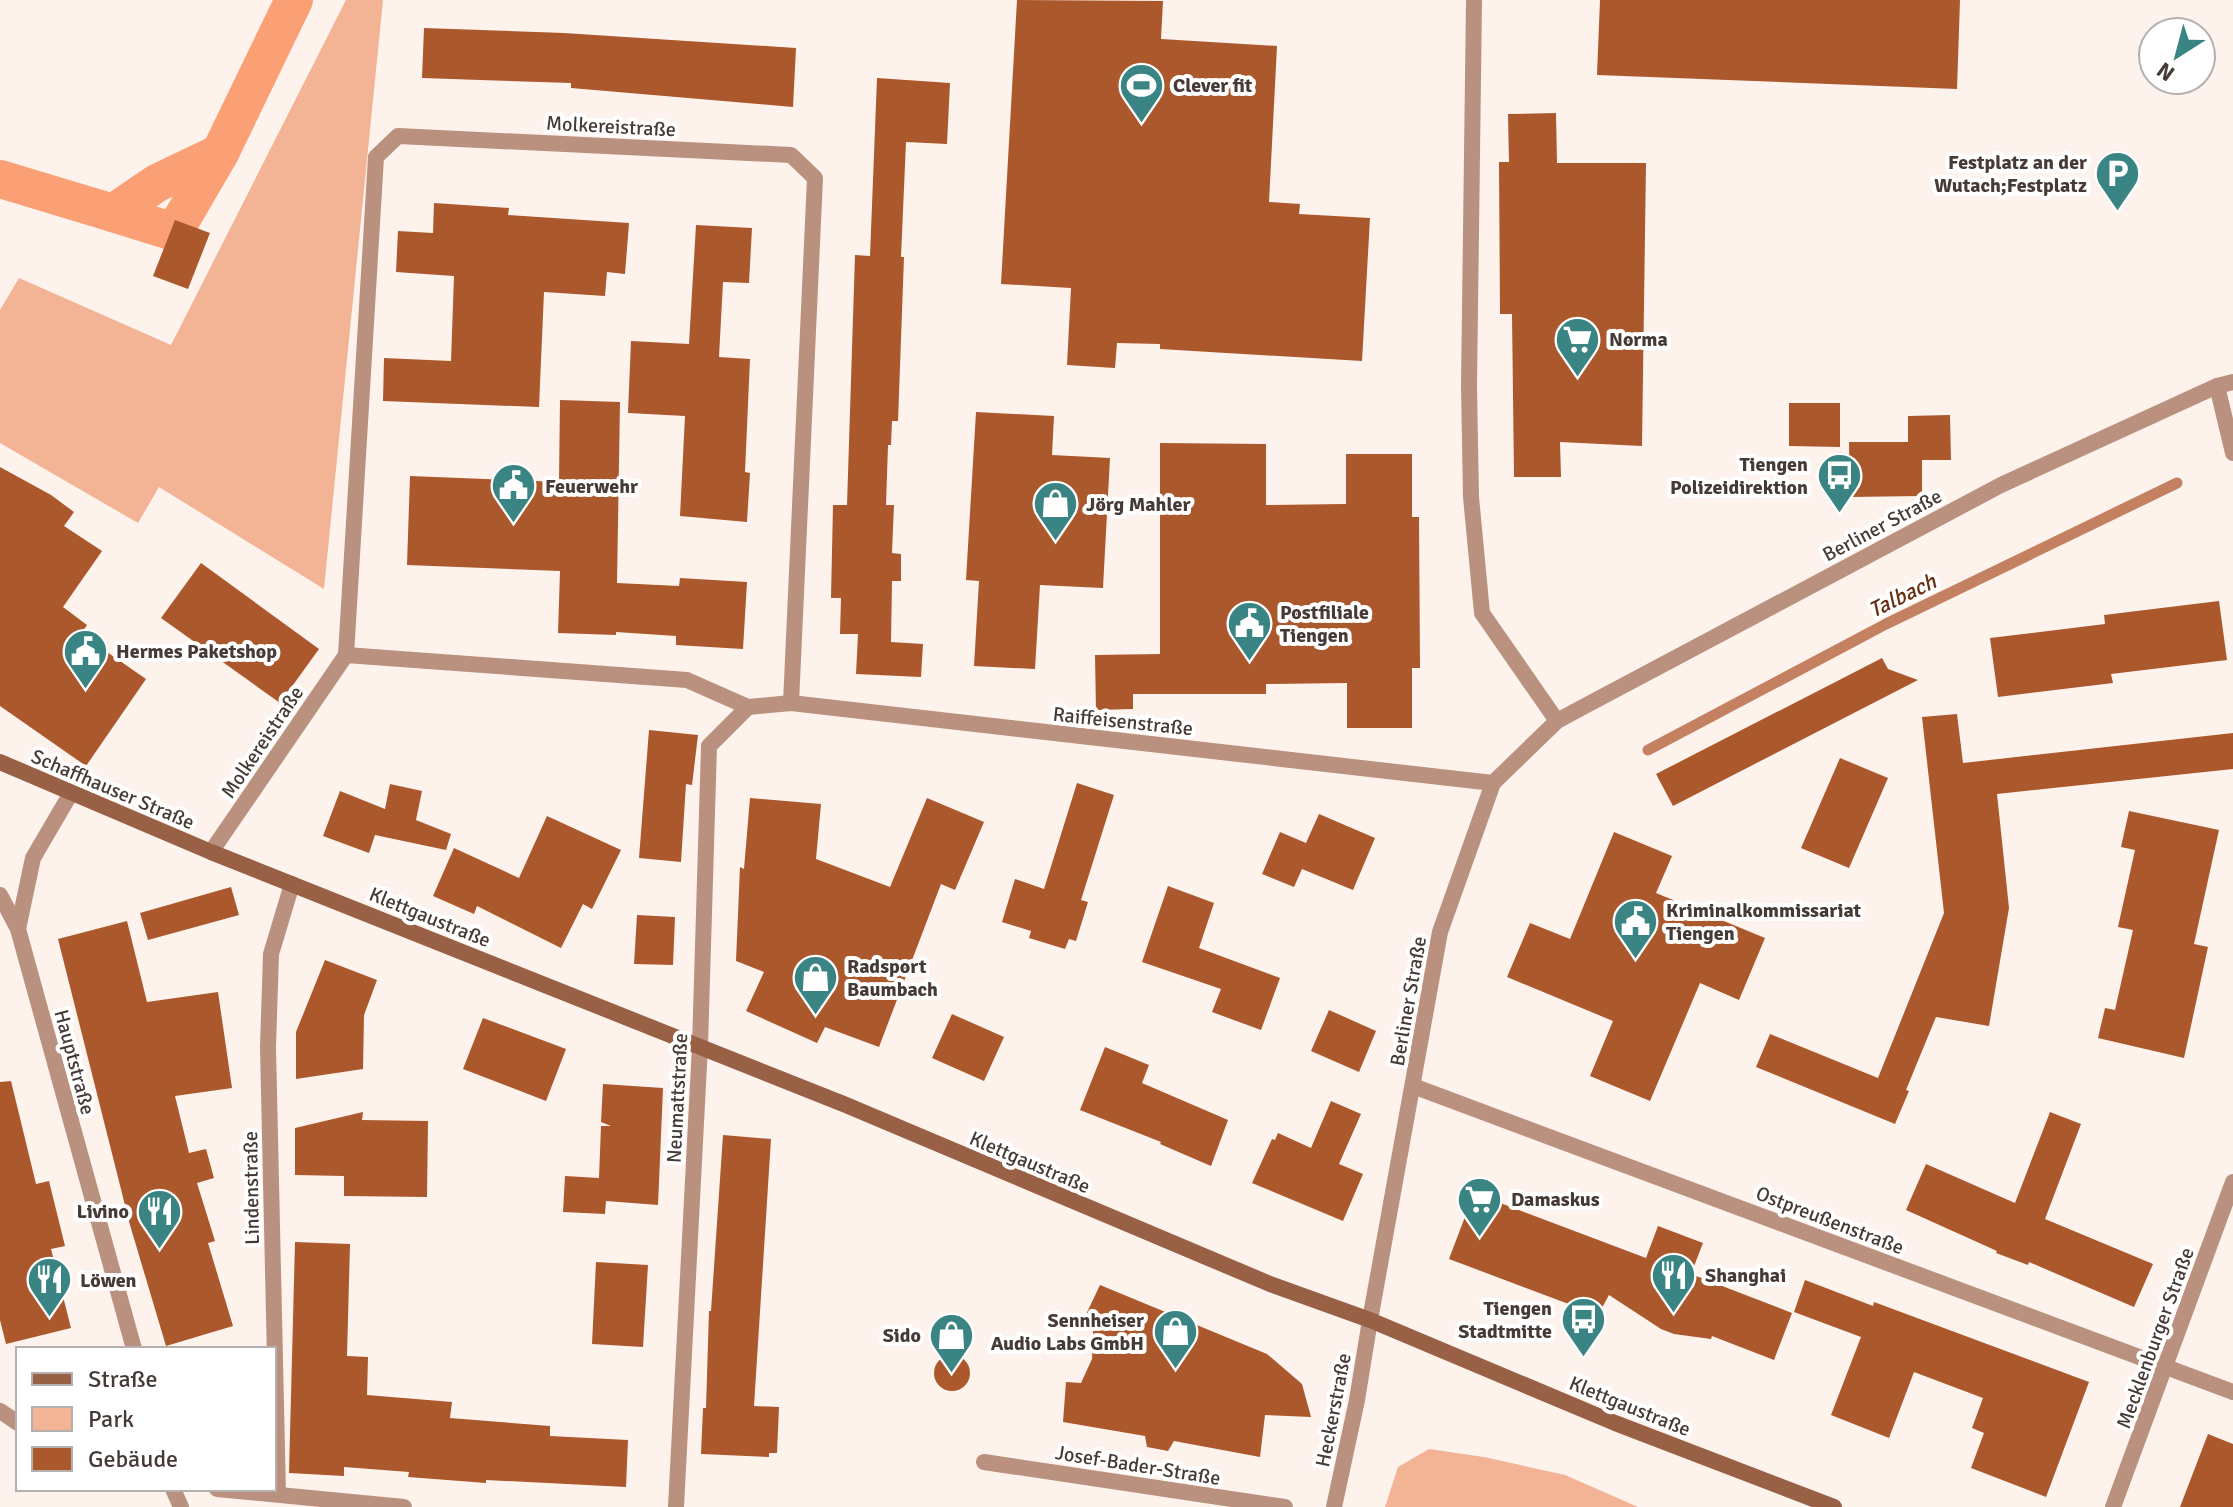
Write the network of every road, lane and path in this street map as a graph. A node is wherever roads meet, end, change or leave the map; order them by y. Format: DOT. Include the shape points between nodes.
graph roads {
  1 [pos="1474,0"];
  2 [pos="2225,384"];
  3 [pos="2233,453"];
  4 [pos="346,655"];
  5 [pos="791,703"];
  6 [pos="748,707"];
  7 [pos="1557,721"];
  8 [pos="0,762"];
  9 [pos="1493,783"];
  10 [pos="71,793"];
  11 [pos="211,852"];
  12 [pos="292,884"];
  13 [pos="0,895"];
  14 [pos="18,929"];
  15 [pos="700,1046"];
  16 [pos="1413,1086"];
  17 [pos="2233,1182"];
  18 [pos="1370,1320"];
  19 [pos="133,1347"];
  20 [pos="275,1347"];
  21 [pos="2166,1368"];
  22 [pos="2233,1392"];
  23 [pos="276,1405"];
  24 [pos="984,1462"];
  25 [pos="241,1491"];
  26 [pos="278,1494"];
  27 [pos="404,1507"];
  28 [pos="676,1507"];
  29 [pos="1285,1507"];
  30 [pos="1334,1507"];
  31 [pos="1834,1507"];
  32 [pos="2113,1507"];
  1 -- 7 [label="street" via="1469,386 1480,597 1482,613"];
  2 -- 3 [label="street"];
  2 -- 7 [label="street, Berliner Straße" via="2001,485"];
  4 -- 5 [label="street, Molkereistraße" via="376,157 398,136 791,155 815,178"];
  4 -- 6 [label="street" via="687,680"];
  4 -- 11 [label="street, Molkereistraße"];
  5 -- 6 [label="street, Raiffeisenstraße"];
  5 -- 9 [label="street, Raiffeisenstraße"];
  6 -- 15 [label="street, Neumattstraße" via="709,746"];
  7 -- 9 [label="street, Berliner Straße"];
  8 -- 10 [label="main road, Schaffhauser Straße"];
  9 -- 16 [label="street, Berliner Straße" via="1440,932"];
  10 -- 11 [label="main road, Schaffhauser Straße"];
  10 -- 14 [label="street, Hauptstraße" via="33,858"];
  11 -- 12 [label="main road, Klettgaustraße"];
  12 -- 15 [label="main road, Klettgaustraße"];
  12 -- 20 [label="street, Lindenstraße" via="271,954"];
  13 -- 14 [label="street"];
  14 -- 19 [label="street, Hauptstraße"];
  15 -- 18 [label="main road, Klettgaustraße" via="1270,1284"];
  15 -- 28 [label="street, Neumattstraße"];
  16 -- 18 [label="street, Berliner Straße"];
  16 -- 21 [label="street, Ostpreußenstraße"];
  17 -- 21 [label="street, Mecklenburger Straße"];
  18 -- 30 [label="street, Heckerstraße"];
  18 -- 31 [label="main road, Klettgaustraße"];
  21 -- 22 [label="street, Ostpreußenstraße"];
  21 -- 32 [label="street, Mecklenburger Straße"];
  23 -- 26 [label="street, Lindenstraße"];
  24 -- 29 [label="street, Josef-Bader-Straße"];
  25 -- 26 [label="street"];
  26 -- 27 [label="street"];
}
